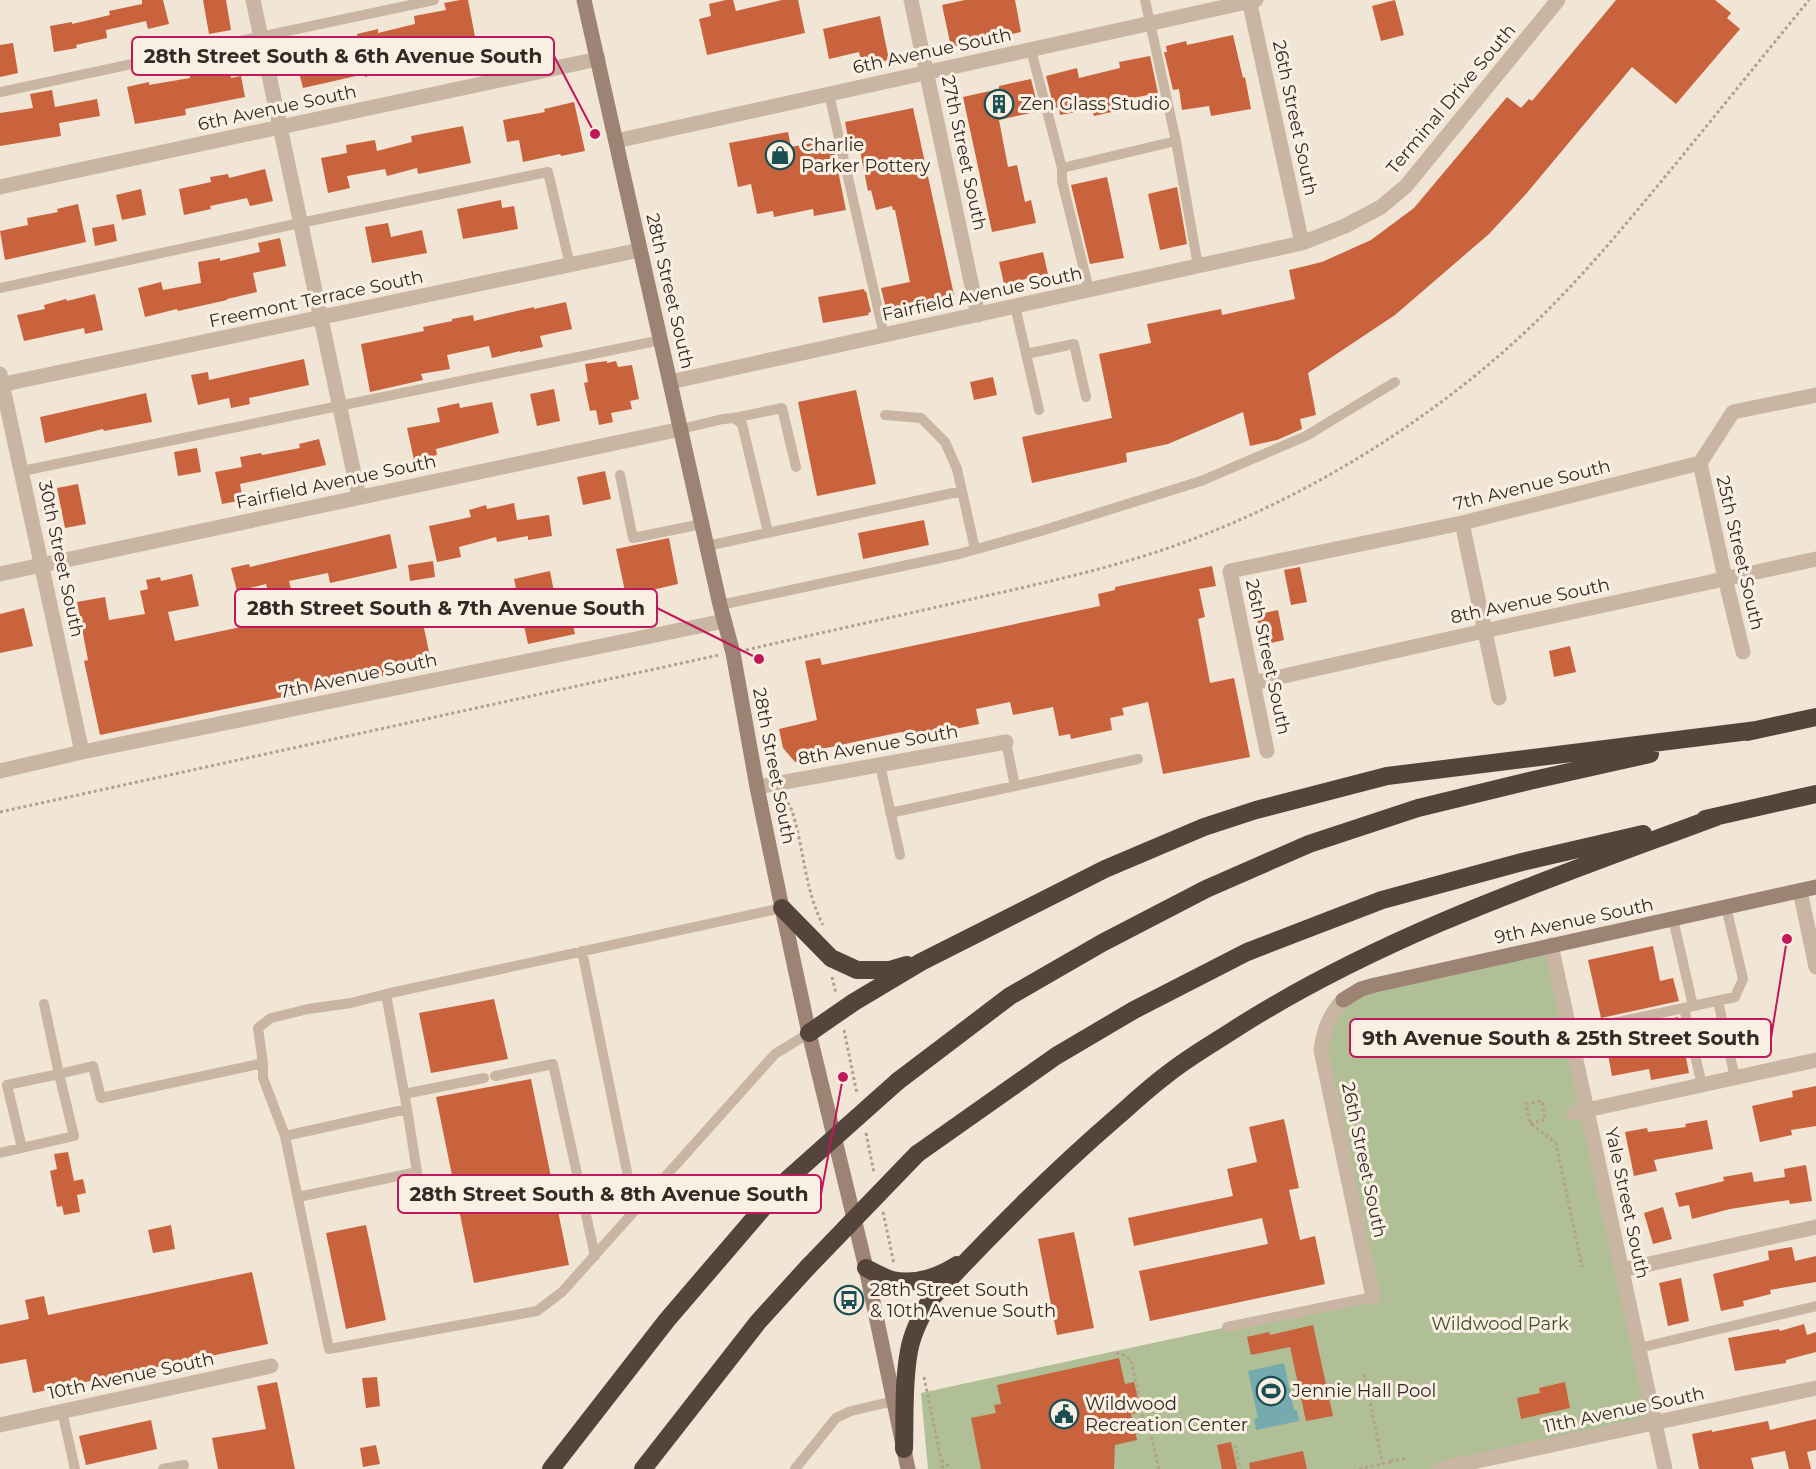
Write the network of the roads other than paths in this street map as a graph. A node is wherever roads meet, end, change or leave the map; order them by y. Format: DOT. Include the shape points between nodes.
graph roads {
  1 [pos="253,0"];
  2 [pos="434,0"];
  3 [pos="584,0"];
  4 [pos="911,0"];
  5 [pos="1145,0"];
  6 [pos="1252,0"];
  7 [pos="1558,0"];
  8 [pos="1150,23"];
  9 [pos="261,38"];
  10 [pos="1031,50"];
  11 [pos="598,59"];
  12 [pos="928,72"];
  13 [pos="0,92"];
  14 [pos="829,94"];
  15 [pos="280,128"];
  16 [pos="616,141"];
  17 [pos="1176,141"];
  18 [pos="1062,168"];
  19 [pos="0,187"];
  20 [pos="300,223"];
  21 [pos="1302,243"];
  22 [pos="640,250"];
  23 [pos="570,265"];
  24 [pos="1198,266"];
  25 [pos="0,288"];
  26 [pos="1089,290"];
  27 [pos="1015,306"];
  28 [pos="978,315"];
  29 [pos="321,318"];
  30 [pos="884,335"];
  31 [pos="661,340"];
  32 [pos="1026,354"];
  33 [pos="1,381"];
  34 [pos="670,382"];
  35 [pos="1395,382"];
  36 [pos="1816,395"];
  37 [pos="1086,397"];
  38 [pos="340,407"];
  39 [pos="1039,410"];
  40 [pos="885,415"];
  41 [pos="734,418"];
  42 [pos="681,429"];
  43 [pos="1700,463"];
  44 [pos="796,467"];
  45 [pos="22,471"];
  46 [pos="620,475"];
  47 [pos="962,490"];
  48 [pos="359,497"];
  49 [pos="702,524"];
  50 [pos="1462,524"];
  51 [pos="768,532"];
  52 [pos="707,546"];
  53 [pos="975,549"];
  54 [pos="1816,559"];
  55 [pos="42,565"];
  56 [pos="1230,571"];
  57 [pos="0,574"];
  58 [pos="1725,578"];
  59 [pos="720,605"];
  60 [pos="724,621"];
  61 [pos="1484,630"];
  62 [pos="1743,652"];
  63 [pos="1253,683"];
  64 [pos="1499,698"];
  65 [pos="1816,717"];
  66 [pos="1757,730"];
  67 [pos="1006,742"];
  68 [pos="1267,751"];
  69 [pos="82,752"];
  70 [pos="1138,759"];
  71 [pos="880,765"];
  72 [pos="0,771"];
  73 [pos="1015,786"];
  74 [pos="757,787"];
  75 [pos="1816,794"];
  76 [pos="890,813"];
  77 [pos="1716,817"];
  78 [pos="900,855"];
  79 [pos="1816,887"];
  80 [pos="1800,891"];
  81 [pos="1726,907"];
  82 [pos="782,908"];
  83 [pos="1673,919"];
  84 [pos="1551,945"];
  85 [pos="582,951"];
  86 [pos="921,962"];
  87 [pos="1816,967"];
  88 [pos="386,994"];
  89 [pos="1343,1000"];
  90 [pos="1718,1001"];
  91 [pos="44,1004"];
  92 [pos="1689,1007"];
  93 [pos="1570,1032"];
  94 [pos="809,1033"];
  95 [pos="1816,1060"];
  96 [pos="264,1063"];
  97 [pos="59,1074"];
  98 [pos="1735,1078"];
  99 [pos="1702,1085"];
  100 [pos="404,1094"];
  101 [pos="407,1109"];
  102 [pos="1580,1112"];
  103 [pos="285,1136"];
  104 [pos="22,1148"];
  105 [pos="0,1153"];
  106 [pos="298,1197"];
  107 [pos="635,1211"];
  108 [pos="1816,1227"];
  109 [pos="595,1256"];
  110 [pos="967,1259"];
  111 [pos="866,1268"];
  112 [pos="1622,1270"];
  113 [pos="1373,1297"];
  114 [pos="1816,1306"];
  115 [pos="1227,1327"];
  116 [pos="1639,1348"];
  117 [pos="271,1366"];
  118 [pos="1816,1388"];
  119 [pos="894,1401"];
  120 [pos="62,1411"];
  121 [pos="1655,1423"];
  122 [pos="0,1425"];
  123 [pos="904,1449"];
  124 [pos="184,1465"];
  125 [pos="75,1469"];
  126 [pos="164,1469"];
  127 [pos="551,1469"];
  128 [pos="643,1469"];
  129 [pos="795,1469"];
  130 [pos="908,1469"];
  131 [pos="1440,1469"];
  132 [pos="1665,1469"];
  1 -- 9 [label="street"];
  2 -- 9 [label="lane"];
  3 -- 11 [label="street, 28th Street South"];
  4 -- 12 [label="street, 27th Street South"];
  5 -- 8 [label="lane"];
  6 -- 8 [label="street, 6th Avenue South"];
  6 -- 21 [label="street, 26th Street South"];
  7 -- 21 [label="street, Terminal Drive South" via="1406,186 1381,207"];
  8 -- 10 [label="street, 6th Avenue South"];
  8 -- 17 [label="lane"];
  9 -- 13 [label="lane"];
  9 -- 15 [label="street"];
  10 -- 12 [label="street, 6th Avenue South"];
  10 -- 18 [label="lane"];
  11 -- 15 [label="street, 6th Avenue South"];
  11 -- 16 [label="street, 28th Street South"];
  12 -- 14 [label="street, 6th Avenue South"];
  12 -- 28 [label="street, 27th Street South"];
  14 -- 16 [label="street, 6th Avenue South"];
  14 -- 30 [label="lane"];
  15 -- 19 [label="street, 6th Avenue South"];
  15 -- 20 [label="street"];
  16 -- 22 [label="street, 28th Street South"];
  17 -- 18 [label="lane"];
  17 -- 24 [label="lane"];
  18 -- 26 [label="lane"];
  20 -- 23 [label="lane" via="548,172"];
  20 -- 25 [label="lane"];
  20 -- 29 [label="street"];
  21 -- 24 [label="street, Fairfield Avenue South"];
  22 -- 23 [label="street, Freemont Terrace South"];
  22 -- 31 [label="street, 28th Street South"];
  23 -- 29 [label="street, Freemont Terrace South"];
  24 -- 26 [label="street, Fairfield Avenue South"];
  26 -- 27 [label="street, Fairfield Avenue South"];
  27 -- 28 [label="street, Fairfield Avenue South"];
  27 -- 32 [label="lane"];
  28 -- 30 [label="street, Fairfield Avenue South"];
  29 -- 33 [label="street, Freemont Terrace South"];
  29 -- 38 [label="street"];
  30 -- 34 [label="street, Fairfield Avenue South"];
  31 -- 34 [label="street, 28th Street South"];
  31 -- 38 [label="lane"];
  32 -- 37 [label="lane" via="1074,344"];
  32 -- 39 [label="lane"];
  33 -- 45 [label="street, 30th Street South"];
  34 -- 42 [label="street, 28th Street South"];
  35 -- 53 [label="lane" via="1306,436 1201,481"];
  36 -- 43 [label="street" via="1733,412"];
  38 -- 45 [label="lane"];
  38 -- 48 [label="street"];
  40 -- 47 [label="lane" via="921,418 945,442"];
  41 -- 42 [label="lane"];
  41 -- 44 [label="lane" via="782,408"];
  41 -- 51 [label="lane" via="742,424"];
  42 -- 48 [label="street, Fairfield Avenue South"];
  42 -- 49 [label="street, 28th Street South"];
  43 -- 50 [label="street, 7th Avenue South"];
  43 -- 58 [label="street, 25th Street South"];
  45 -- 55 [label="street, 30th Street South"];
  46 -- 49 [label="lane" via="633,538"];
  47 -- 51 [label="lane"];
  47 -- 53 [label="lane"];
  48 -- 55 [label="street, Fairfield Avenue South"];
  49 -- 52 [label="street, 28th Street South"];
  50 -- 56 [label="street, 7th Avenue South"];
  50 -- 61 [label="street"];
  51 -- 52 [label="lane"];
  52 -- 59 [label="street, 28th Street South"];
  53 -- 59 [label="lane"];
  54 -- 58 [label="street, 8th Avenue South"];
  55 -- 57 [label="street, Fairfield Avenue South"];
  55 -- 69 [label="street, 30th Street South"];
  56 -- 63 [label="street, 26th Street South"];
  58 -- 61 [label="street, 8th Avenue South"];
  58 -- 62 [label="street, 25th Street South"];
  59 -- 60 [label="street, 28th Street South"];
  60 -- 69 [label="street, 7th Avenue South"];
  60 -- 74 [label="street, 28th Street South"];
  61 -- 63 [label="street, 8th Avenue South"];
  61 -- 64 [label="street"];
  63 -- 68 [label="street, 26th Street South"];
  65 -- 66 [label="highway"];
  66 -- 86 [label="highway" via="1387,776 1256,810 1204,827 1105,869"];
  66 -- 127 [label="highway, bridge" via="1418,808 1308,844 1206,889 1010,996 898,1081 788,1179 667,1320"];
  67 -- 71 [label="street, 8th Avenue South"];
  67 -- 73 [label="lane"];
  69 -- 72 [label="street, 7th Avenue South"];
  70 -- 73 [label="lane"];
  71 -- 74 [label="street, 8th Avenue South"];
  71 -- 76 [label="lane"];
  73 -- 76 [label="lane"];
  74 -- 82 [label="street, 28th Street South"];
  75 -- 77 [label="highway"];
  76 -- 78 [label="lane"];
  77 -- 110 [label="highway" via="1425,929 1274,1004 1166,1075 1026,1199"];
  77 -- 128 [label="highway, bridge" via="1522,862 1382,900 1247,952 1134,1010 1056,1056 917,1154 758,1322"];
  79 -- 80 [label="street, 9th Avenue South"];
  80 -- 81 [label="street, 9th Avenue South"];
  80 -- 87 [label="street"];
  81 -- 83 [label="street, 9th Avenue South"];
  81 -- 90 [label="lane" via="1743,980 1735,997"];
  82 -- 85 [label="lane"];
  82 -- 86 [label="highway" via="831,958 857,970 890,970"];
  82 -- 94 [label="street, 28th Street South"];
  83 -- 84 [label="street, 9th Avenue South"];
  83 -- 92 [label="lane"];
  84 -- 89 [label="street, 9th Avenue South" via="1375,985"];
  84 -- 93 [label="street, Yale Street South"];
  85 -- 88 [label="lane"];
  85 -- 107 [label="lane"];
  86 -- 94 [label="highway"];
  88 -- 96 [label="lane" via="271,1018 258,1028"];
  88 -- 100 [label="lane"];
  89 -- 113 [label="street, 26th Street South" via="1329,1018 1322,1050"];
  90 -- 92 [label="lane"];
  90 -- 98 [label="lane"];
  91 -- 97 [label="lane"];
  92 -- 93 [label="lane"];
  92 -- 99 [label="lane"];
  93 -- 102 [label="street, Yale Street South"];
  94 -- 107 [label="lane" via="775,1054"];
  94 -- 111 [label="street, 28th Street South"];
  95 -- 98 [label="street"];
  96 -- 97 [label="lane" via="101,1098 93,1066"];
  96 -- 103 [label="lane" via="263,1078"];
  97 -- 104 [label="lane" via="74,1137"];
  97 -- 104 [label="lane" via="7,1085"];
  98 -- 99 [label="street"];
  99 -- 102 [label="street"];
  100 -- 101 [label="lane"];
  100 -- 109 [label="lane" via="554,1064"];
  101 -- 103 [label="lane"];
  101 -- 106 [label="lane" via="417,1172"];
  102 -- 112 [label="street, Yale Street South"];
  103 -- 106 [label="lane"];
  104 -- 105 [label="lane"];
  106 -- 109 [label="lane" via="329,1349 537,1311 562,1292"];
  107 -- 109 [label="lane"];
  108 -- 112 [label="street"];
  110 -- 111 [label="highway" via="945,1273 917,1281 893,1280"];
  110 -- 123 [label="highway" via="930,1300 919,1319 909,1350"];
  111 -- 119 [label="street, 28th Street South"];
  112 -- 116 [label="street, Yale Street South"];
  113 -- 115 [label="lane"];
  114 -- 116 [label="lane"];
  116 -- 121 [label="street, Yale Street South"];
  117 -- 120 [label="street, 10th Avenue South"];
  118 -- 121 [label="street, 11th Avenue South"];
  119 -- 123 [label="street, 28th Street South"];
  119 -- 129 [label="lane" via="836,1418"];
  120 -- 122 [label="street, 10th Avenue South"];
  120 -- 125 [label="lane"];
  121 -- 131 [label="street, 11th Avenue South"];
  121 -- 132 [label="street, Yale Street South"];
  123 -- 130 [label="street, 28th Street South"];
  124 -- 126 [label="lane"];
}
